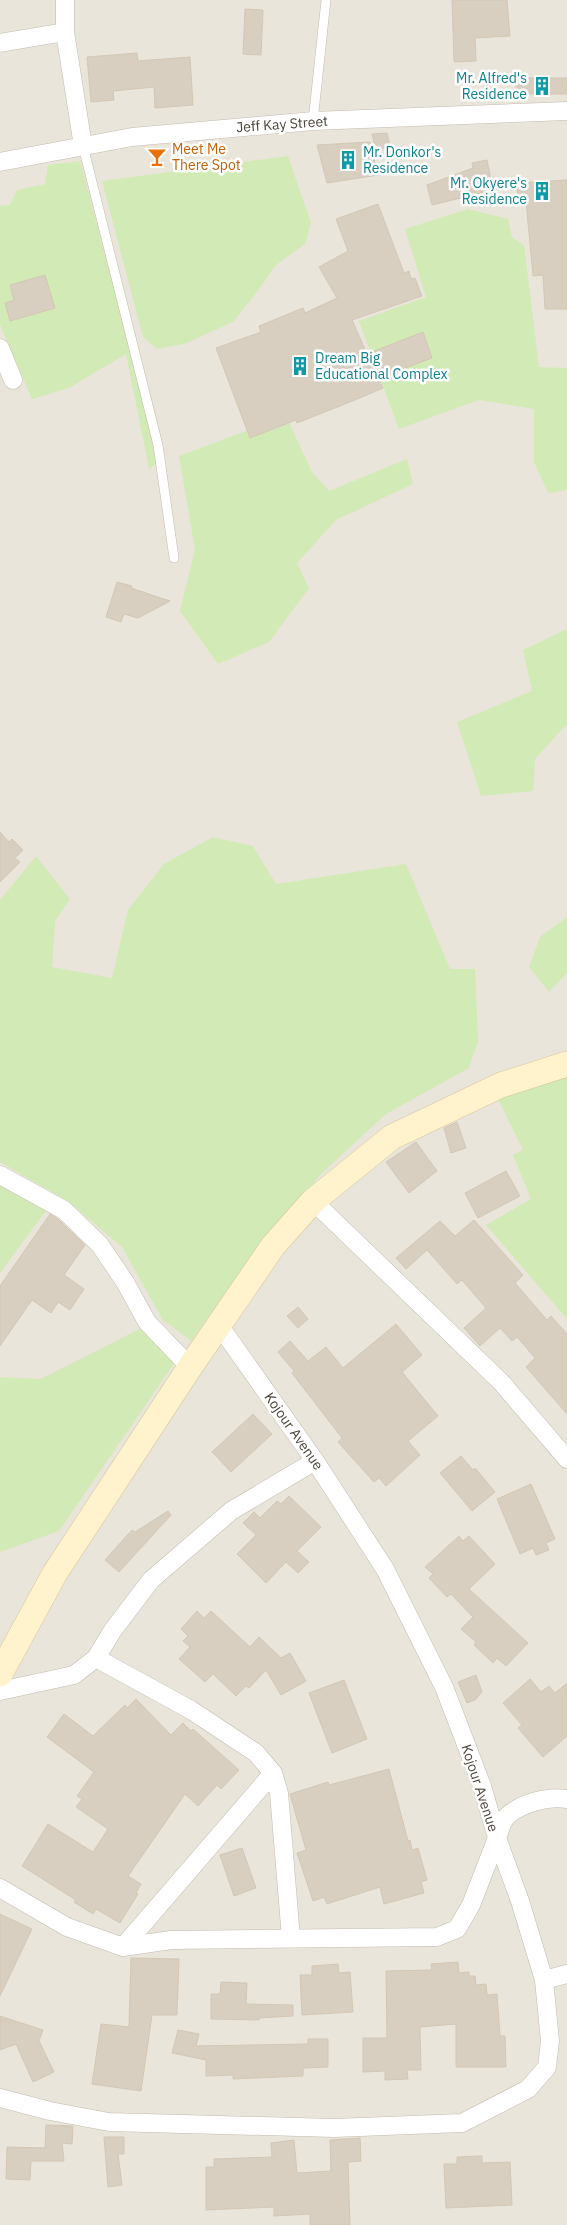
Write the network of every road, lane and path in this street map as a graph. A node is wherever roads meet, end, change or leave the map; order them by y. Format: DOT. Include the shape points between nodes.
graph roads {
  1 [pos="65,0"];
  2 [pos="326,0"];
  3 [pos="65,32"];
  4 [pos="0,43"];
  5 [pos="567,111"];
  6 [pos="313,121"];
  7 [pos="83,146"];
  8 [pos="0,162"];
  9 [pos="0,348"];
  10 [pos="13,380"];
  11 [pos="174,558"];
  12 [pos="567,1064"];
  13 [pos="0,1175"];
  14 [pos="313,1201"];
  15 [pos="219,1324"];
  16 [pos="190,1367"];
  17 [pos="567,1459"];
  18 [pos="315,1461"];
  19 [pos="96,1658"];
  20 [pos="0,1674"];
  21 [pos="0,1691"];
  22 [pos="273,1773"];
  23 [pos="567,1799"];
  24 [pos="497,1838"];
  25 [pos="0,1888"];
  26 [pos="291,1938"];
  27 [pos="123,1947"];
  28 [pos="567,1974"];
  29 [pos="544,1980"];
  30 [pos="0,2098"];
  1 -- 3 [label="street"];
  2 -- 6 [label="lane"];
  3 -- 4 [label="street"];
  3 -- 7 [label="street"];
  5 -- 6 [label="street, Jeff Kay Street"];
  6 -- 7 [label="street, Jeff Kay Street" via="132,137"];
  7 -- 8 [label="street, Jeff Kay Street"];
  7 -- 11 [label="lane" via="158,445"];
  9 -- 10 [label="street"];
  12 -- 14 [label="street" via="501,1085 392,1137"];
  13 -- 16 [label="street" via="64,1210 100,1244 147,1322"];
  14 -- 15 [label="street" via="273,1246"];
  14 -- 17 [label="street" via="501,1382"];
  15 -- 16 [label="street"];
  15 -- 18 [label="street, Kojour Avenue"];
  16 -- 20 [label="street" via="55,1573"];
  18 -- 19 [label="street" via="231,1512 151,1580"];
  18 -- 24 [label="street, Kojour Avenue" via="385,1569 444,1686 482,1786"];
  19 -- 21 [label="street" via="74,1675"];
  19 -- 22 [label="street" via="200,1716 256,1753"];
  22 -- 26 [label="street" via="279,1793"];
  22 -- 27 [label="street"];
  23 -- 24 [label="street" via="559,1797 536,1801 520,1808 506,1817"];
  24 -- 26 [label="street, Kojour Avenue" via="458,1929 438,1937"];
  24 -- 29 [label="street"];
  25 -- 27 [label="street, Kojour Avenue" via="67,1927"];
  26 -- 27 [label="street, Kojour Avenue" via="171,1940"];
  28 -- 29 [label="street"];
  29 -- 30 [label="street" via="550,2041 547,2067 528,2089 462,2123 334,2128 108,2122"];
}
